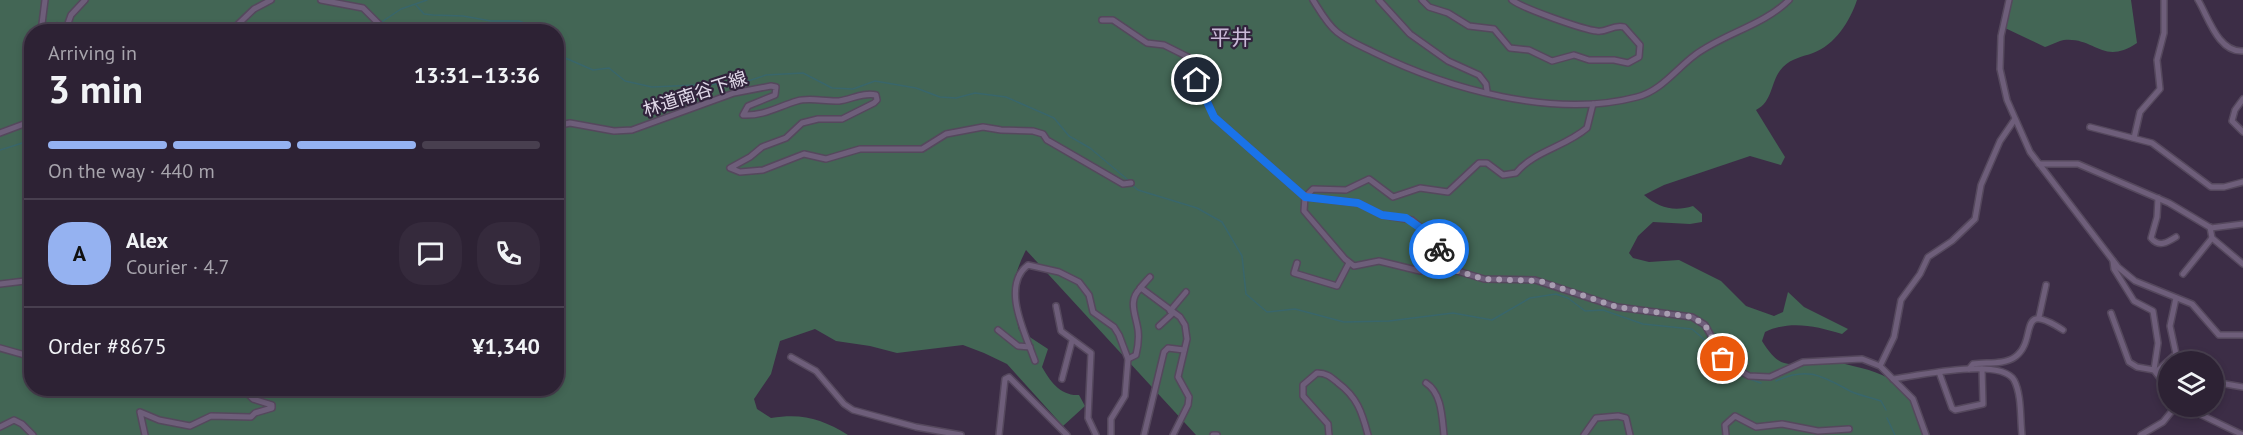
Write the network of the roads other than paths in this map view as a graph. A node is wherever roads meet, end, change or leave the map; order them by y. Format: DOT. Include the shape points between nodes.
graph roads {
  1 [pos="45,0"];
  2 [pos="85,0"];
  3 [pos="271,0"];
  4 [pos="321,0"];
  5 [pos="1312,0"];
  6 [pos="1379,0"];
  7 [pos="1422,0"];
  8 [pos="1512,0"];
  9 [pos="1789,0"];
  10 [pos="2009,0"];
  11 [pos="2164,0"];
  12 [pos="2198,0"];
  13 [pos="1102,20"];
  14 [pos="42,24"];
  15 [pos="68,24"];
  16 [pos="238,24"];
  17 [pos="380,24"];
  18 [pos="2243,51"];
  19 [pos="1487,91"];
  20 [pos="2243,99"];
  21 [pos="1593,104"];
  22 [pos="2014,119"];
  23 [pos="24,124"];
  24 [pos="564,124"];
  25 [pos="2090,127"];
  26 [pos="2243,132"];
  27 [pos="0,133"];
  28 [pos="2134,138"];
  29 [pos="2039,164"];
  30 [pos="2243,182"];
  31 [pos="1131,183"];
  32 [pos="1305,197"];
  33 [pos="2158,198"];
  34 [pos="2243,225"];
  35 [pos="2210,227"];
  36 [pos="2176,237"];
  37 [pos="2212,238"];
  38 [pos="2113,260"];
  39 [pos="1297,263"];
  40 [pos="1349,263"];
  41 [pos="2243,264"];
  42 [pos="1444,267"];
  43 [pos="2183,274"];
  44 [pos="1150,277"];
  45 [pos="24,281"];
  46 [pos="0,284"];
  47 [pos="2046,285"];
  48 [pos="1140,288"];
  49 [pos="1186,292"];
  50 [pos="2176,298"];
  51 [pos="1056,306"];
  52 [pos="1172,312"];
  53 [pos="2111,314"];
  54 [pos="2039,317"];
  55 [pos="1160,326"];
  56 [pos="998,330"];
  57 [pos="2062,330"];
  58 [pos="2243,335"];
  59 [pos="1072,341"];
  60 [pos="1030,347"];
  61 [pos="0,348"];
  62 [pos="1184,350"];
  63 [pos="24,355"];
  64 [pos="791,357"];
  65 [pos="1128,359"];
  66 [pos="1035,361"];
  67 [pos="1880,366"];
  68 [pos="1969,369"];
  69 [pos="1982,369"];
  70 [pos="2155,371"];
  71 [pos="1940,372"];
  72 [pos="2158,375"];
  73 [pos="1893,379"];
  74 [pos="1062,380"];
  75 [pos="1426,383"];
  76 [pos="2224,384"];
  77 [pos="2243,387"];
  78 [pos="250,396"];
  79 [pos="2167,417"];
  80 [pos="2205,417"];
  81 [pos="0,427"];
  82 [pos="1849,429"];
  83 [pos="33,435"];
  84 [pos="145,435"];
  85 [pos="961,435"];
  86 [pos="999,435"];
  87 [pos="1067,435"];
  88 [pos="1096,435"];
  89 [pos="1111,435"];
  90 [pos="1144,435"];
  91 [pos="1173,435"];
  92 [pos="1329,435"];
  93 [pos="1368,435"];
  94 [pos="1444,435"];
  95 [pos="1584,435"];
  96 [pos="1630,435"];
  97 [pos="1726,435"];
  98 [pos="1926,435"];
  99 [pos="2022,435"];
  100 [pos="2141,435"];
  101 [pos="2242,435"];
  1 -- 14 [label="street"];
  2 -- 15 [label="street"];
  3 -- 16 [label="street"];
  4 -- 17 [label="street" via="356,5"];
  5 -- 19 [label="street" via="1336,31 1350,40 1404,67"];
  6 -- 19 [label="street" via="1410,34 1449,61 1479,75"];
  7 -- 8 [label="street" via="1469,26 1494,29 1510,48 1529,50 1548,60 1559,61 1574,55 1628,63 1639,57 1640,45 1624,27 1594,31"];
  9 -- 21 [label="street" via="1775,12 1698,53 1640,97"];
  10 -- 22 [label="street" via="2000,61"];
  11 -- 28 [label="street" via="2164,33 2157,60 2160,89 2140,112"];
  12 -- 18 [label="street" via="2213,32"];
  13 -- 32 [label="street" via="1113,20 1147,43 1164,45 1188,57 1214,117"];
  19 -- 21 [label="street" via="1533,103"];
  20 -- 26 [label="street" via="2232,121"];
  21 -- 32 [label="street" via="1587,128 1565,144 1530,158 1512,175 1503,175 1482,162 1448,192 1420,188 1393,196 1369,179 1346,190 1312,189"];
  22 -- 29 [label="street"];
  22 -- 67 [label="street" via="1983,179 1975,219 1928,257 1901,300 1894,337"];
  23 -- 27 [label="street"];
  24 -- 31 [label="street, 林道南谷下線" via="632,130 734,93 771,86 776,87 775,95 748,106 743,115 757,116 799,100 840,101 870,94 876,95 874,103 842,119 802,123 786,138 762,147 730,168 763,170 804,153 826,159 860,149 922,149 946,134 983,127 1034,131 1123,184"];
  25 -- 28 [label="street"];
  28 -- 30 [label="street" via="2152,143 2211,187"];
  29 -- 33 [label="street" via="2078,164"];
  29 -- 38 [label="street"];
  32 -- 40 [label="street" via="1306,214"];
  32 -- 42 [label="street" via="1358,203 1382,215 1412,220 1434,239"];
  33 -- 35 [label="street"];
  33 -- 36 [label="street" via="2151,238 2163,244"];
  34 -- 35 [label="street"];
  35 -- 37 [label="street"];
  37 -- 41 [label="street"];
  37 -- 43 [label="street"];
  38 -- 50 [label="street" via="2135,281"];
  38 -- 70 [label="street" via="2114,269 2134,301 2153,311 2158,343"];
  39 -- 40 [label="street" via="1294,273 1338,286"];
  40 -- 42 [label="street" via="1358,266 1379,261 1420,271"];
  42 -- 67 [label="street" via="1484,279 1540,281 1617,307 1692,317 1705,325 1727,364 1749,376 1770,377 1803,362 1862,359"];
  44 -- 48 [label="street"];
  45 -- 46 [label="street"];
  47 -- 54 [label="street"];
  48 -- 52 [label="street"];
  48 -- 65 [label="street" via="1132,310 1138,329 1136,355"];
  49 -- 52 [label="street"];
  50 -- 58 [label="street" via="2198,308 2219,335"];
  50 -- 70 [label="street" via="2170,326 2176,354"];
  51 -- 59 [label="street" via="1061,331"];
  52 -- 55 [label="street"];
  52 -- 62 [label="street" via="1185,325"];
  53 -- 70 [label="street" via="2129,362"];
  54 -- 57 [label="street"];
  54 -- 68 [label="street" via="2032,322 2015,357 1974,364"];
  56 -- 60 [label="street" via="1018,346"];
  59 -- 74 [label="street"];
  59 -- 88 [label="street" via="1091,353 1088,418"];
  60 -- 65 [label="street" via="1016,296 1020,273 1033,264 1079,282 1089,295 1093,312 1114,327"];
  60 -- 66 [label="street"];
  61 -- 63 [label="street"];
  62 -- 90 [label="street" via="1173,347 1164,352"];
  62 -- 91 [label="street" via="1178,377 1189,401"];
  64 -- 85 [label="street" via="816,371 853,410"];
  65 -- 89 [label="street" via="1125,396 1111,419"];
  67 -- 73 [label="street"];
  68 -- 69 [label="street"];
  68 -- 71 [label="street"];
  69 -- 71 [label="street" via="1983,404 1955,410"];
  69 -- 99 [label="street" via="2006,373 2013,379"];
  70 -- 72 [label="street"];
  71 -- 73 [label="street"];
  73 -- 98 [label="street" via="1916,404"];
  75 -- 94 [label="street" via="1439,402"];
  76 -- 77 [label="street"];
  78 -- 84 [label="street" via="272,408 251,417 205,417 190,426 140,412"];
  79 -- 100 [label="street"];
  80 -- 101 [label="street"];
  81 -- 83 [label="street" via="17,421"];
  82 -- 97 [label="street" via="1818,430 1782,424 1756,428 1735,416 1728,420"];
  86 -- 87 [label="street" via="1005,379 1009,377"];
  92 -- 93 [label="street" via="1328,424 1303,396 1303,385 1317,374 1329,375 1354,397"];
  95 -- 96 [label="street" via="1592,420 1618,416 1626,418"];
}
